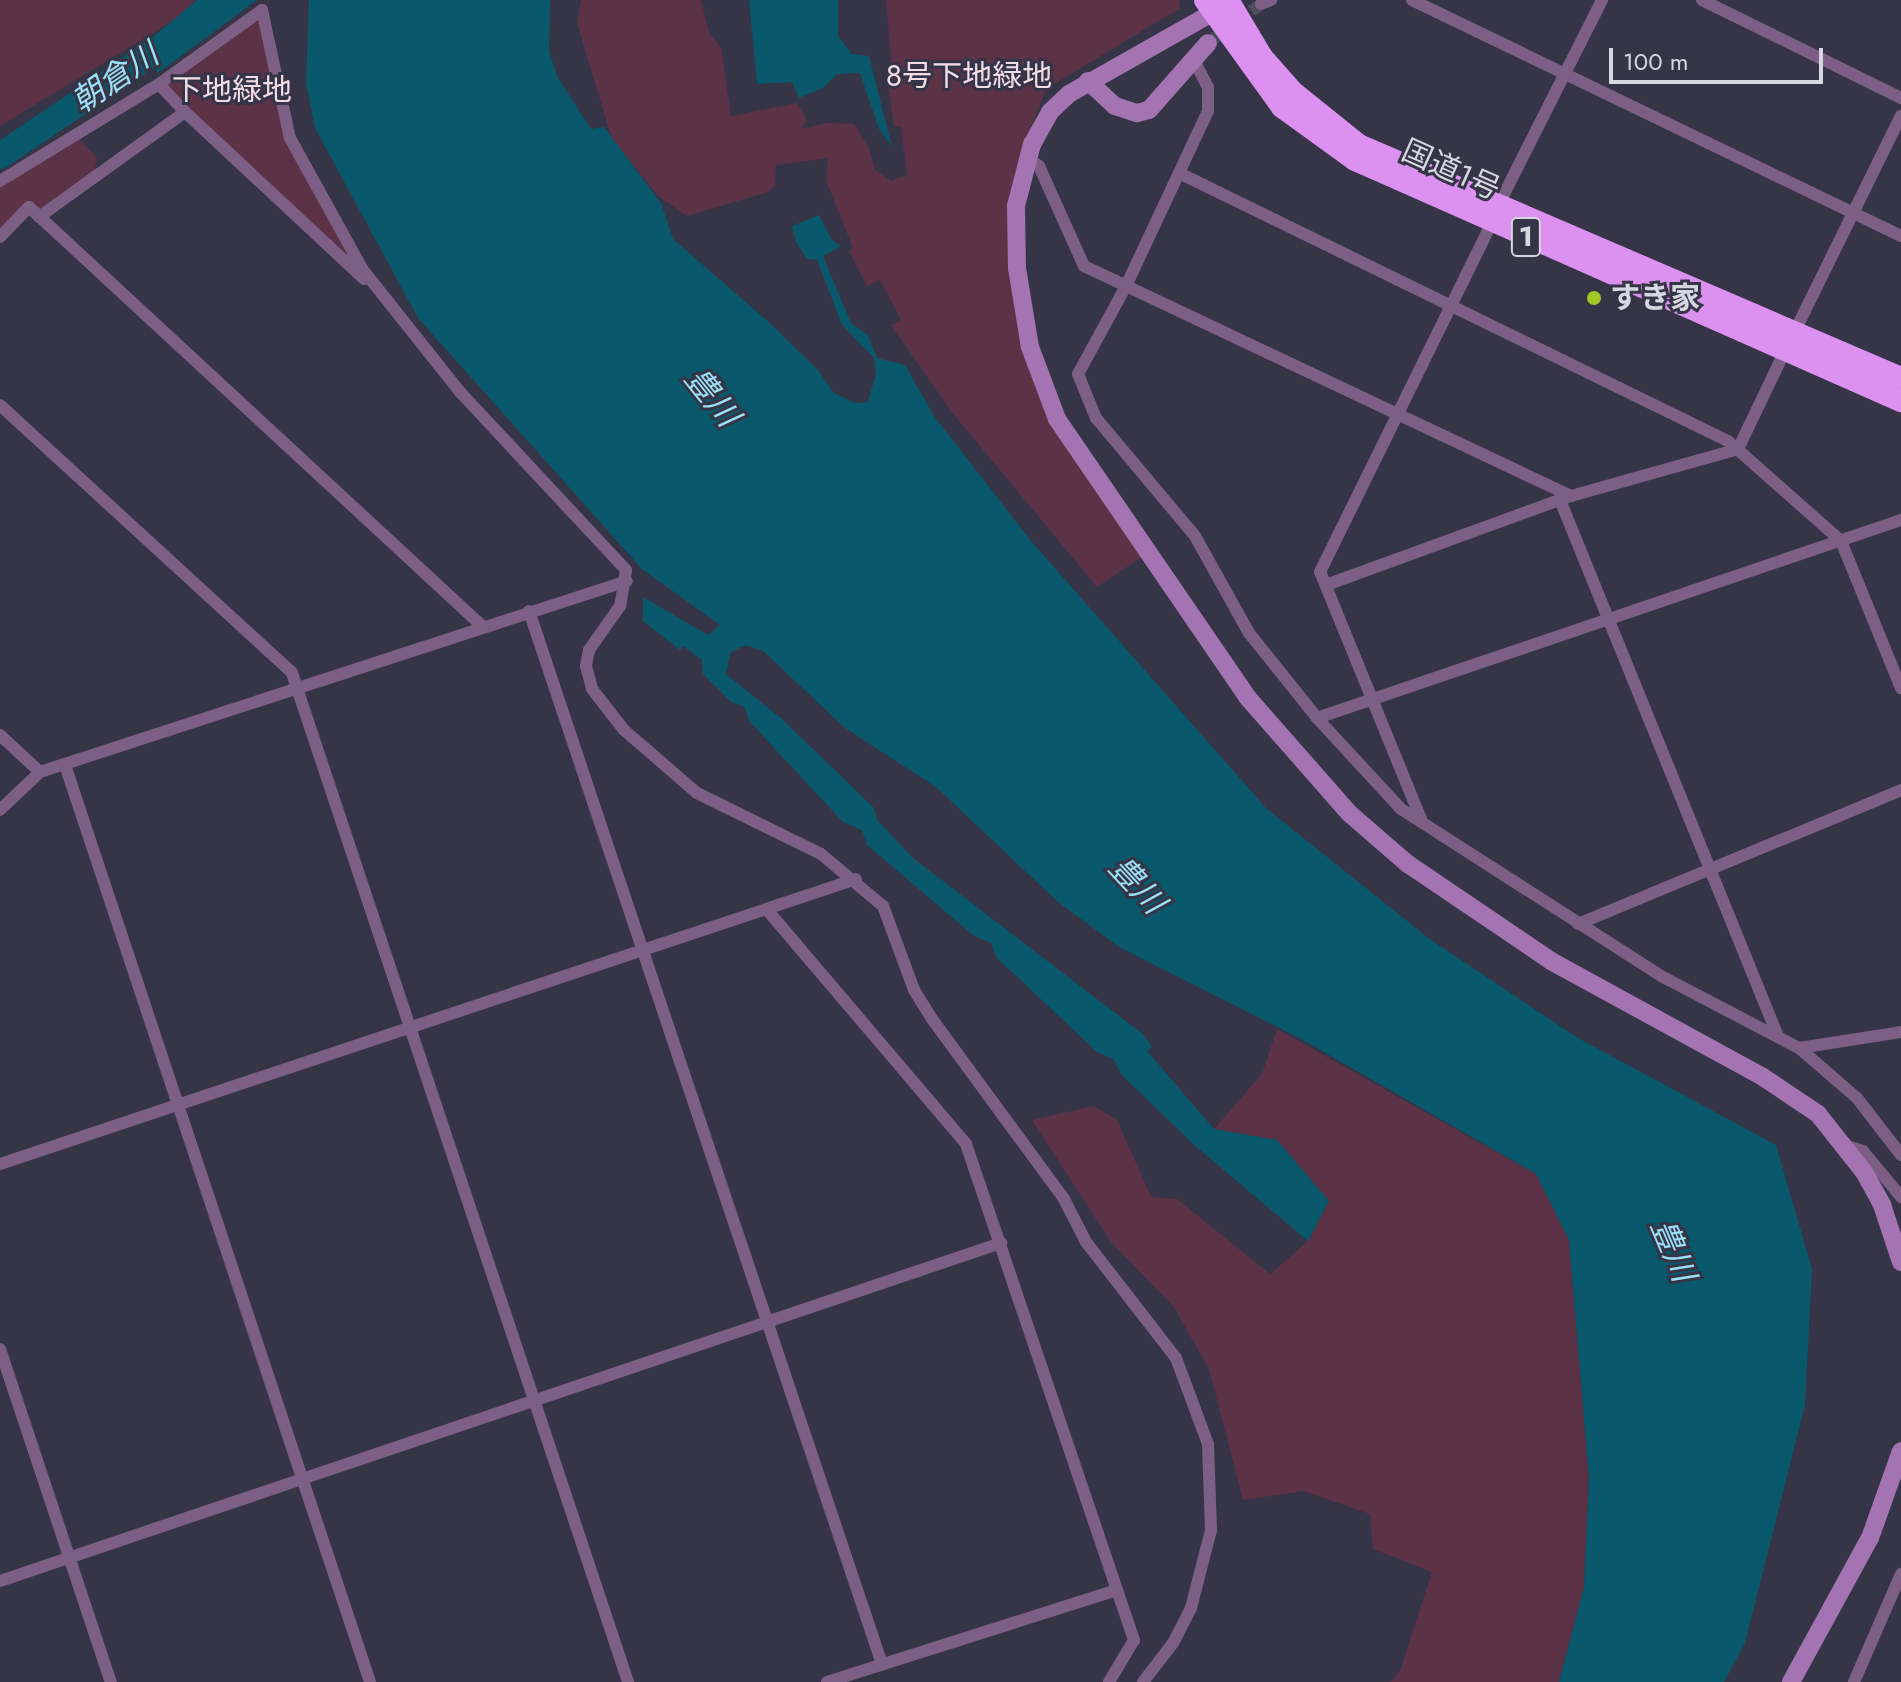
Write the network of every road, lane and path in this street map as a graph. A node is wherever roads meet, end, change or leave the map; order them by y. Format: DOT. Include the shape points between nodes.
graph roads {
  1 [pos="1412,0"];
  2 [pos="1602,0"];
  3 [pos="1702,0"];
  4 [pos="1215,4"];
  5 [pos="1726,5"];
  6 [pos="1208,43"];
  7 [pos="1194,60"];
  8 [pos="1565,74"];
  9 [pos="1088,81"];
  10 [pos="159,84"];
  11 [pos="1901,98"];
  12 [pos="185,112"];
  13 [pos="1901,116"];
  14 [pos="1029,159"];
  15 [pos="1179,173"];
  16 [pos="0,181"];
  17 [pos="1852,213"];
  18 [pos="1495,214"];
  19 [pos="39,217"];
  20 [pos="1901,236"];
  21 [pos="0,237"];
  22 [pos="1126,286"];
  23 [pos="384,298"];
  24 [pos="1452,308"];
  25 [pos="1789,343"];
  26 [pos="1901,378"];
  27 [pos="1901,401"];
  28 [pos="0,405"];
  29 [pos="1398,413"];
  30 [pos="1738,449"];
  31 [pos="1566,498"];
  32 [pos="1901,520"];
  33 [pos="1841,541"];
  34 [pos="627,581"];
  35 [pos="1326,585"];
  36 [pos="529,611"];
  37 [pos="1609,619"];
  38 [pos="481,625"];
  39 [pos="297,687"];
  40 [pos="1901,688"];
  41 [pos="1374,698"];
  42 [pos="1317,718"];
  43 [pos="0,735"];
  44 [pos="65,765"];
  45 [pos="40,772"];
  46 [pos="1901,790"];
  47 [pos="0,810"];
  48 [pos="1421,819"];
  49 [pos="1710,869"];
  50 [pos="856,879"];
  51 [pos="768,911"];
  52 [pos="1578,924"];
  53 [pos="641,952"];
  54 [pos="410,1029"];
  55 [pos="1901,1032"];
  56 [pos="1777,1034"];
  57 [pos="1799,1048"];
  58 [pos="175,1105"];
  59 [pos="1847,1146"];
  60 [pos="1901,1155"];
  61 [pos="0,1164"];
  62 [pos="1901,1197"];
  63 [pos="1001,1243"];
  64 [pos="1901,1262"];
  65 [pos="767,1323"];
  66 [pos="0,1349"];
  67 [pos="534,1400"];
  68 [pos="1901,1451"];
  69 [pos="301,1478"];
  70 [pos="69,1558"];
  71 [pos="1901,1574"];
  72 [pos="0,1581"];
  73 [pos="1117,1590"];
  74 [pos="882,1664"];
  75 [pos="111,1682"];
  76 [pos="370,1682"];
  77 [pos="628,1682"];
  78 [pos="827,1682"];
  79 [pos="1109,1682"];
  80 [pos="1143,1682"];
  81 [pos="1791,1682"];
  82 [pos="1854,1682"];
  1 -- 8 [label="street"];
  2 -- 8 [label="street"];
  3 -- 5 [label="street"];
  4 -- 9 [label="street"];
  4 -- 18 [label="highway, 国道1号 / 1" via="1317,114 1359,145"];
  5 -- 11 [label="street"];
  6 -- 7 [label="street"];
  7 -- 9 [label="street" via="1165,97 1137,113 1115,106"];
  7 -- 15 [label="street" via="1210,98"];
  8 -- 17 [label="street"];
  8 -- 18 [label="street"];
  9 -- 14 [label="street" via="1050,112"];
  10 -- 12 [label="street"];
  10 -- 16 [label="street"];
  10 -- 23 [label="street" via="262,10 290,138"];
  12 -- 19 [label="street"];
  12 -- 23 [label="street"];
  13 -- 17 [label="street"];
  14 -- 22 [label="street" via="1039,166 1075,256 1084,266"];
  14 -- 59 [label="street" via="1016,206 1017,268 1041,381 1076,451 1248,698 1350,814 1408,864 1551,961 1794,1096 1833,1127"];
  15 -- 22 [label="street"];
  15 -- 24 [label="street"];
  17 -- 20 [label="street"];
  17 -- 25 [label="street"];
  18 -- 24 [label="street"];
  18 -- 25 [label="highway, 国道1号 / 1"];
  19 -- 21 [label="street" via="29,207"];
  19 -- 38 [label="street"];
  22 -- 29 [label="street"];
  22 -- 42 [label="street" via="1078,374 1090,407 1195,536 1249,633"];
  23 -- 34 [label="street" via="461,393 626,570"];
  24 -- 29 [label="street"];
  24 -- 30 [label="street"];
  25 -- 26 [label="highway, 国道1号 / 1"];
  25 -- 27 [label="highway, 国道1号 / 1"];
  25 -- 30 [label="street"];
  28 -- 39 [label="street" via="292,673"];
  29 -- 31 [label="street"];
  29 -- 35 [label="street" via="1320,572"];
  30 -- 31 [label="street"];
  30 -- 33 [label="street"];
  31 -- 35 [label="street"];
  31 -- 37 [label="street"];
  32 -- 33 [label="street"];
  33 -- 37 [label="street"];
  33 -- 40 [label="street"];
  34 -- 36 [label="street"];
  34 -- 50 [label="street" via="620,606 595,635 586,666 592,689 609,713 697,793 821,854"];
  35 -- 41 [label="street"];
  36 -- 38 [label="street"];
  36 -- 53 [label="street"];
  37 -- 41 [label="street"];
  37 -- 49 [label="street"];
  38 -- 39 [label="street"];
  39 -- 44 [label="street"];
  39 -- 54 [label="street"];
  41 -- 42 [label="street"];
  41 -- 48 [label="street"];
  42 -- 48 [label="street" via="1401,809"];
  43 -- 45 [label="street"];
  44 -- 45 [label="street"];
  44 -- 58 [label="street"];
  45 -- 47 [label="street"];
  46 -- 49 [label="street"];
  48 -- 52 [label="street"];
  49 -- 52 [label="street"];
  49 -- 56 [label="street"];
  50 -- 51 [label="street"];
  50 -- 80 [label="street" via="883,906 914,990 932,1019 1064,1199 1086,1242 1167,1345 1195,1400 1208,1444 1213,1489 1204,1571 1173,1643"];
  51 -- 53 [label="street"];
  51 -- 63 [label="street" via="966,1144"];
  52 -- 56 [label="street" via="1663,977"];
  53 -- 54 [label="street"];
  53 -- 65 [label="street"];
  54 -- 58 [label="street"];
  54 -- 67 [label="street"];
  55 -- 57 [label="street"];
  56 -- 57 [label="street"];
  57 -- 60 [label="street" via="1857,1098"];
  58 -- 61 [label="street"];
  58 -- 69 [label="street"];
  59 -- 62 [label="street" via="1863,1151"];
  59 -- 64 [label="street" via="1882,1205"];
  63 -- 65 [label="street"];
  63 -- 73 [label="street"];
  65 -- 67 [label="street"];
  65 -- 74 [label="street"];
  66 -- 70 [label="street"];
  67 -- 69 [label="street"];
  67 -- 77 [label="street"];
  68 -- 81 [label="street" via="1870,1538"];
  69 -- 70 [label="street"];
  69 -- 76 [label="street"];
  70 -- 72 [label="street"];
  70 -- 75 [label="street"];
  71 -- 82 [label="street"];
  73 -- 74 [label="street"];
  73 -- 79 [label="street" via="1134,1640"];
  74 -- 78 [label="street"];
}
